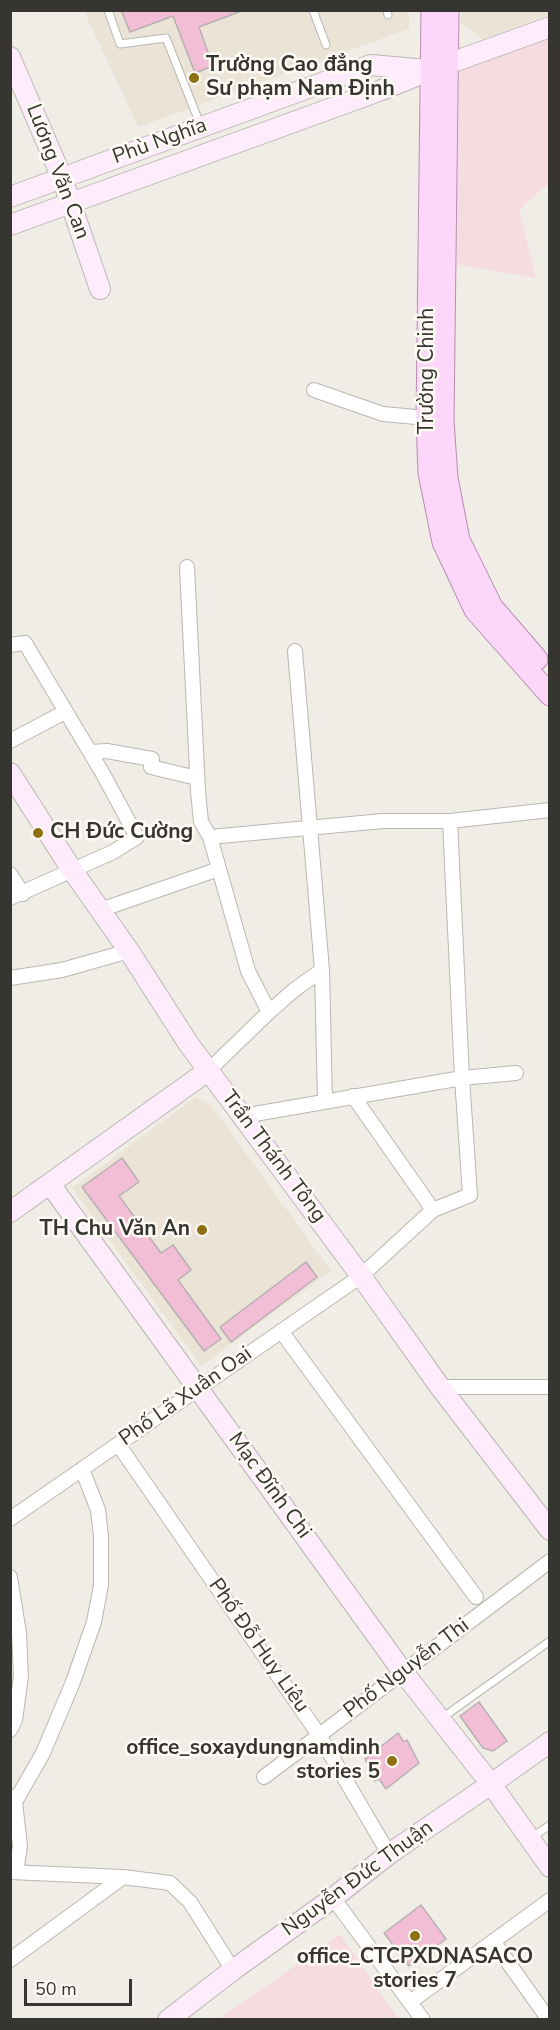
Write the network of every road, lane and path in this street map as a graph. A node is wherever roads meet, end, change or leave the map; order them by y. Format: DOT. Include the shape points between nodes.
graph roads {
  1 [pos="108,10"];
  2 [pos="313,10"];
  3 [pos="432,10"];
  4 [pos="448,10"];
  5 [pos="549,27"];
  6 [pos="326,45"];
  7 [pos="10,57"];
  8 [pos="439,67"];
  9 [pos="201,127"];
  10 [pos="62,178"];
  11 [pos="10,197"];
  12 [pos="71,202"];
  13 [pos="10,225"];
  14 [pos="100,289"];
  15 [pos="314,390"];
  16 [pos="427,418"];
  17 [pos="187,567"];
  18 [pos="10,645"];
  19 [pos="295,651"];
  20 [pos="549,674"];
  21 [pos="549,695"];
  22 [pos="65,712"];
  23 [pos="10,741"];
  24 [pos="90,752"];
  25 [pos="10,773"];
  26 [pos="197,778"];
  27 [pos="549,810"];
  28 [pos="450,821"];
  29 [pos="310,828"];
  30 [pos="210,837"];
  31 [pos="219,869"];
  32 [pos="72,870"];
  33 [pos="10,874"];
  34 [pos="17,896"];
  35 [pos="100,910"];
  36 [pos="129,951"];
  37 [pos="322,970"];
  38 [pos="10,978"];
  39 [pos="269,1012"];
  40 [pos="209,1070"];
  41 [pos="516,1073"];
  42 [pos="462,1078"];
  43 [pos="353,1096"];
  44 [pos="326,1101"];
  45 [pos="243,1116"];
  46 [pos="50,1184"];
  47 [pos="433,1210"];
  48 [pos="10,1212"];
  49 [pos="361,1276"];
  50 [pos="281,1331"];
  51 [pos="440,1387"];
  52 [pos="549,1387"];
  53 [pos="199,1388"];
  54 [pos="118,1444"];
  55 [pos="82,1469"];
  56 [pos="10,1519"];
  57 [pos="549,1530"];
  58 [pos="549,1561"];
  59 [pos="10,1577"];
  60 [pos="476,1597"];
  61 [pos="549,1641"];
  62 [pos="403,1672"];
  63 [pos="440,1720"];
  64 [pos="10,1730"];
  65 [pos="319,1735"];
  66 [pos="549,1742"];
  67 [pos="264,1777"];
  68 [pos="491,1784"];
  69 [pos="13,1799"];
  70 [pos="549,1825"];
  71 [pos="529,1840"];
  72 [pos="389,1854"];
  73 [pos="549,1867"];
  74 [pos="13,1872"];
  75 [pos="123,1877"];
  76 [pos="333,1898"];
  77 [pos="549,1900"];
  78 [pos="493,1941"];
  79 [pos="10,1960"];
  80 [pos="233,1970"];
  81 [pos="410,2002"];
  82 [pos="168,2019"];
  83 [pos="423,2019"];
  84 [pos="549,2019"];
  1 -- 9 [label="lane" via="120,44 166,38"];
  2 -- 6 [label="lane"];
  3 -- 8 [label="main road, Trường Chinh"];
  4 -- 8 [label="main road, Trường Chinh"];
  5 -- 8 [label="street, Phù Nghĩa"];
  7 -- 10 [label="street, Lương Văn Can"];
  8 -- 9 [label="street, Phù Nghĩa" via="371,65"];
  8 -- 12 [label="street"];
  8 -- 16 [label="main road, Trường Chinh"];
  8 -- 20 [label="main road, Trường Chinh" via="447,478 459,540 492,607"];
  9 -- 10 [label="street, Phù Nghĩa"];
  10 -- 11 [label="street, Phù Nghĩa"];
  10 -- 12 [label="street, Lương Văn Can"];
  12 -- 13 [label="street"];
  12 -- 14 [label="street, Lương Văn Can"];
  15 -- 16 [label="street" via="383,414"];
  16 -- 21 [label="main road, Trường Chinh" via="429,473 443,542 475,610"];
  17 -- 26 [label="street"];
  18 -- 22 [label="street" via="25,643"];
  19 -- 29 [label="street"];
  22 -- 23 [label="street"];
  22 -- 24 [label="street"];
  24 -- 26 [label="street" via="152,759 151,767"];
  24 -- 32 [label="street" via="137,837"];
  25 -- 32 [label="street, Trần Thánh Tông"];
  26 -- 30 [label="street" via="201,822"];
  27 -- 28 [label="street"];
  28 -- 29 [label="street" via="383,821"];
  28 -- 42 [label="street"];
  29 -- 30 [label="street"];
  29 -- 37 [label="street"];
  30 -- 31 [label="street"];
  31 -- 35 [label="street"];
  31 -- 39 [label="street" via="248,971"];
  32 -- 34 [label="street"];
  32 -- 35 [label="street, Trần Thánh Tông"];
  33 -- 34 [label="street"];
  35 -- 36 [label="street, Trần Thánh Tông"];
  36 -- 38 [label="street" via="62,970"];
  36 -- 40 [label="street, Trần Thánh Tông"];
  37 -- 39 [label="street"];
  37 -- 44 [label="street"];
  39 -- 40 [label="street"];
  40 -- 45 [label="street, Trần Thánh Tông"];
  40 -- 46 [label="street"];
  41 -- 42 [label="street"];
  42 -- 43 [label="street"];
  42 -- 47 [label="street" via="470,1195"];
  43 -- 44 [label="street"];
  43 -- 47 [label="street"];
  44 -- 45 [label="street"];
  45 -- 49 [label="street, Trần Thánh Tông"];
  46 -- 48 [label="street"];
  46 -- 53 [label="street, Mạc Đĩnh Chi"];
  47 -- 49 [label="street, Phố Lã Xuân Oai"];
  49 -- 50 [label="street, Phố Lã Xuân Oai"];
  49 -- 51 [label="street, Trần Thánh Tông"];
  50 -- 53 [label="street, Phố Lã Xuân Oai"];
  50 -- 60 [label="street"];
  51 -- 52 [label="street"];
  51 -- 57 [label="street, Trần Thánh Tông"];
  53 -- 54 [label="street, Phố Lã Xuân Oai"];
  53 -- 62 [label="street, Mạc Đĩnh Chi"];
  54 -- 55 [label="street, Phố Lã Xuân Oai"];
  54 -- 65 [label="street, Phố Đỗ Huy Liêu"];
  55 -- 56 [label="street, Phố Lã Xuân Oai"];
  55 -- 69 [label="street" via="98,1510 101,1536 101,1585 94,1622 44,1753"];
  58 -- 62 [label="street, Phố Nguyễn Thi"];
  59 -- 64 [label="street" via="21,1676"];
  61 -- 63 [label="lane"];
  62 -- 63 [label="street, Mạc Đĩnh Chi"];
  62 -- 65 [label="street, Phố Nguyễn Thi"];
  63 -- 68 [label="street, Mạc Đĩnh Chi"];
  65 -- 67 [label="street, Phố Nguyễn Thi"];
  65 -- 72 [label="street, Phố Đỗ Huy Liêu"];
  66 -- 68 [label="street, Nguyễn Đức Thuận"];
  68 -- 71 [label="street, Mạc Đĩnh Chi"];
  68 -- 72 [label="street, Nguyễn Đức Thuận"];
  69 -- 74 [label="street" via="20,1846"];
  70 -- 71 [label="lane"];
  71 -- 73 [label="street, Mạc Đĩnh Chi"];
  72 -- 76 [label="street, Nguyễn Đức Thuận"];
  74 -- 75 [label="street"];
  75 -- 79 [label="street"];
  75 -- 80 [label="street" via="170,1883 190,1902"];
  76 -- 80 [label="street, Nguyễn Đức Thuận"];
  76 -- 81 [label="street"];
  77 -- 78 [label="street"];
  78 -- 81 [label="street"];
  78 -- 84 [label="street"];
  80 -- 82 [label="street, Nguyễn Đức Thuận"];
  81 -- 83 [label="street"];
}
